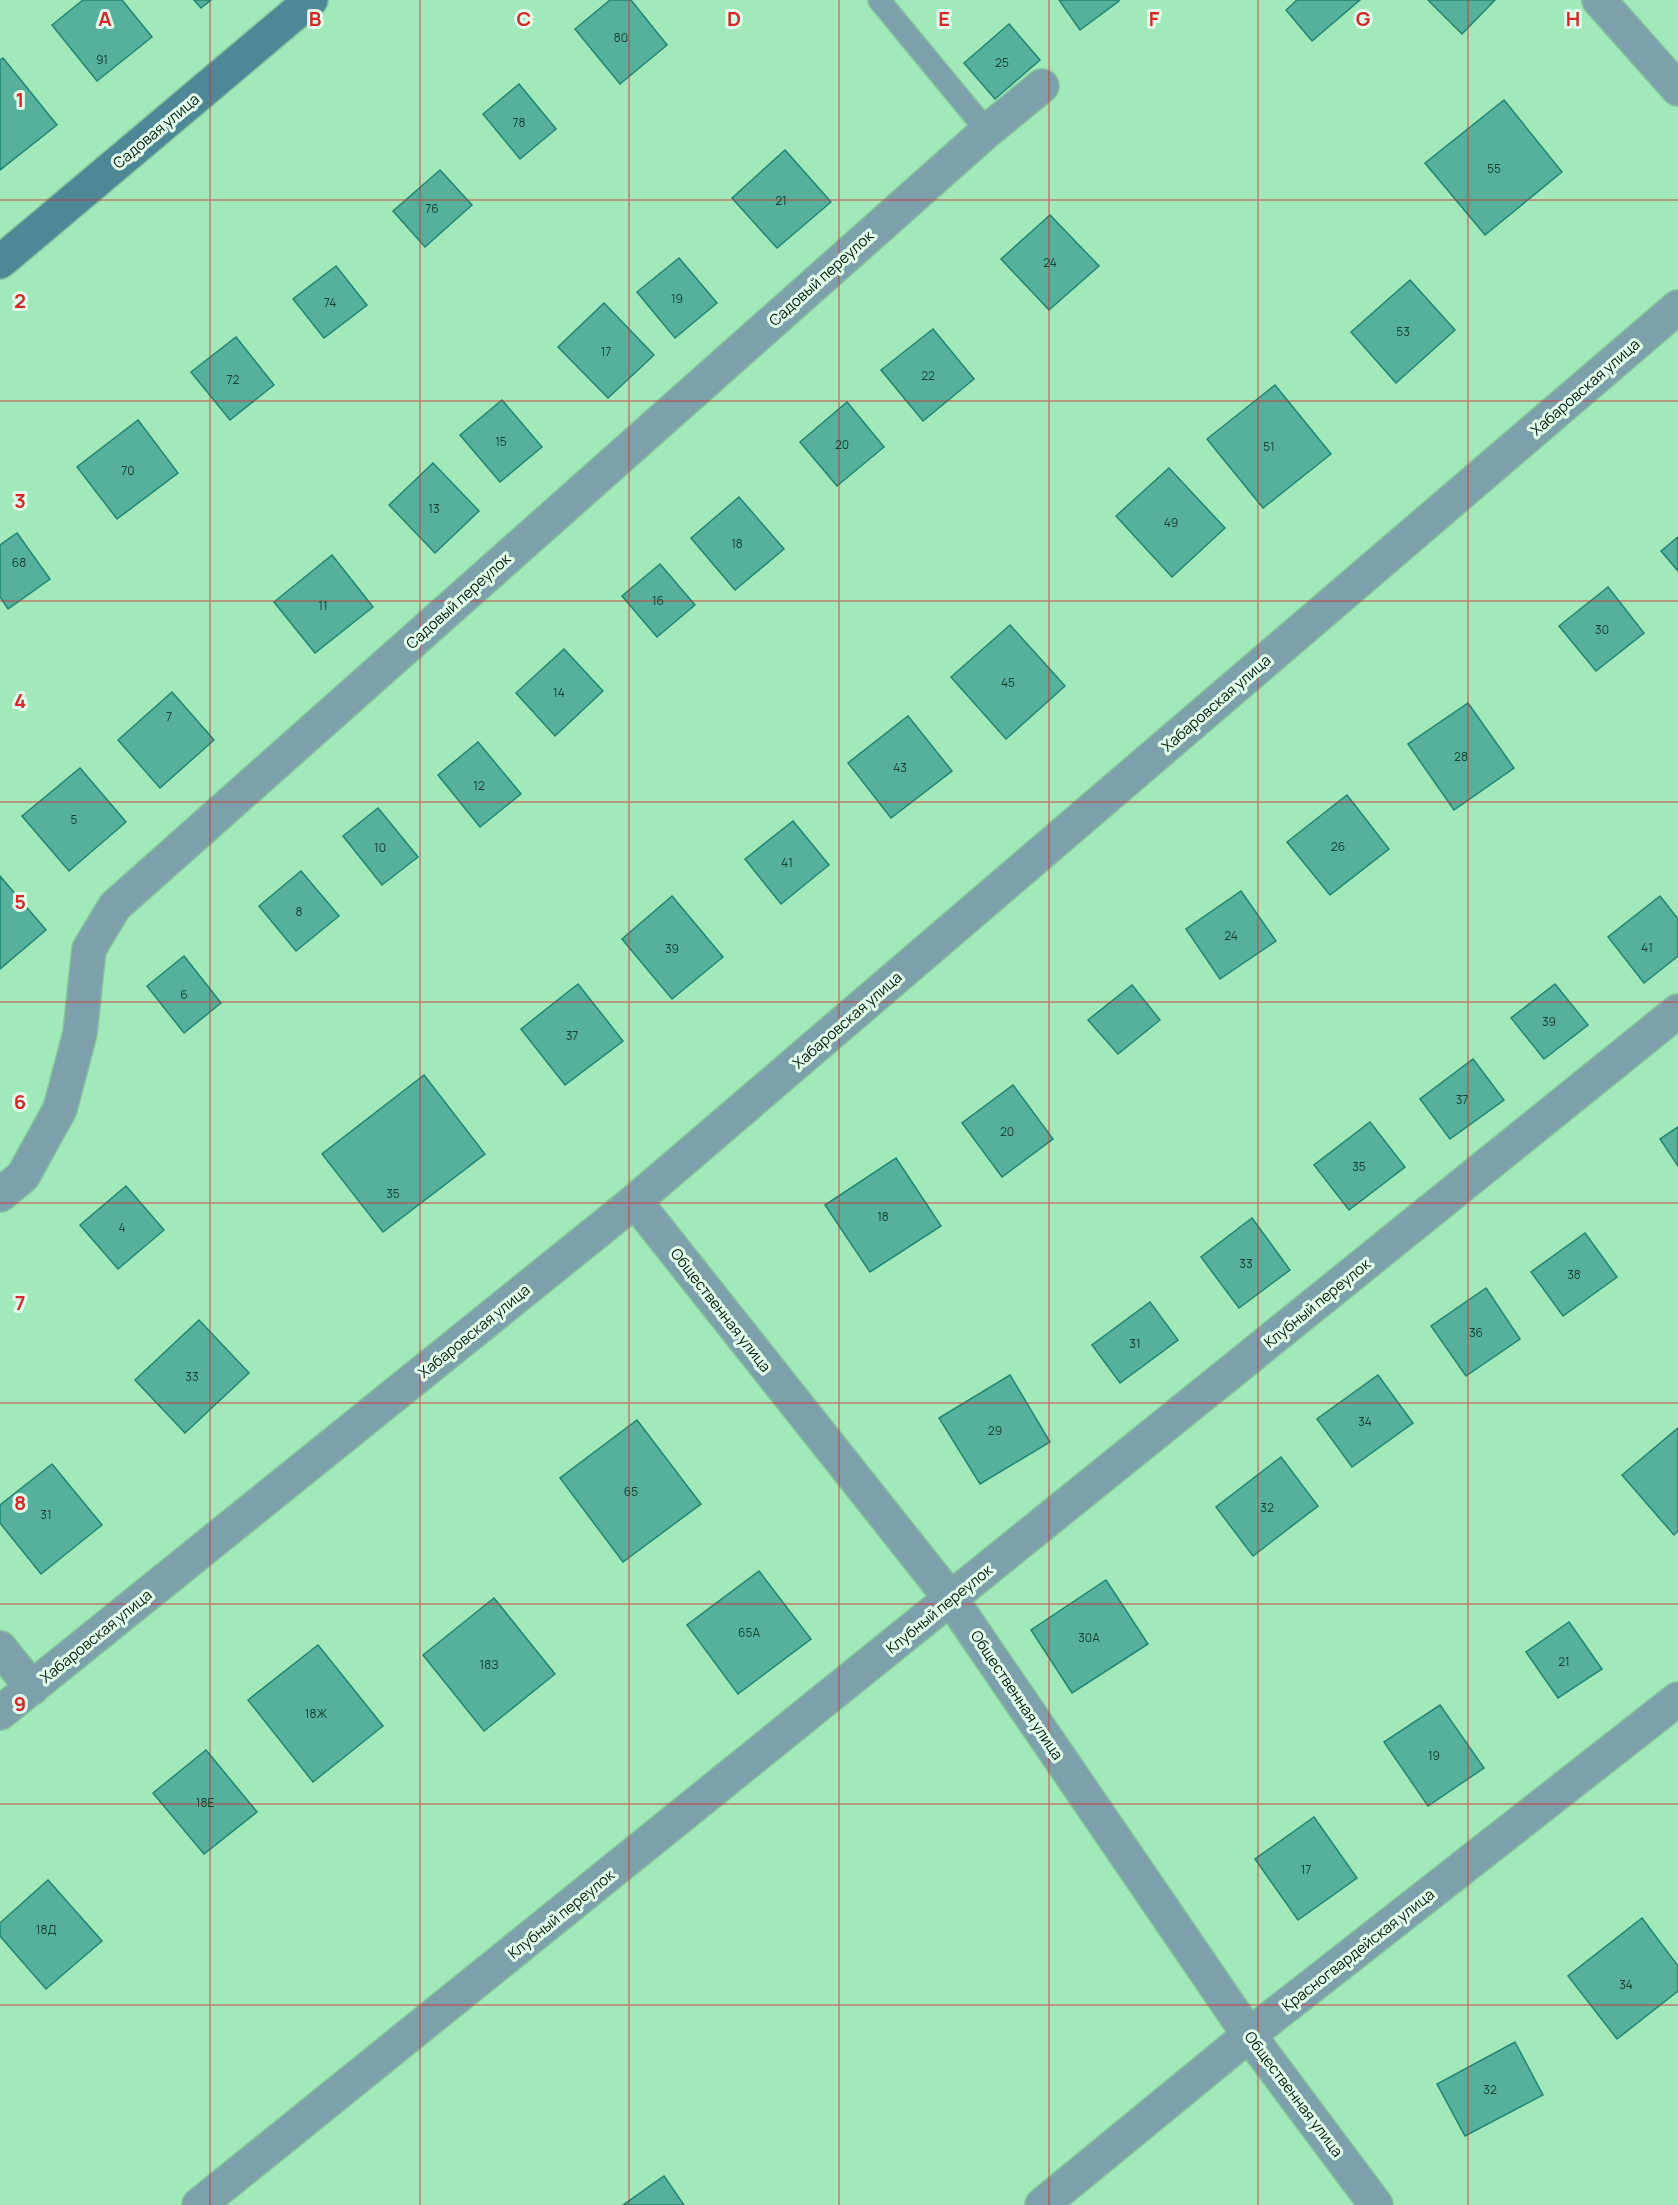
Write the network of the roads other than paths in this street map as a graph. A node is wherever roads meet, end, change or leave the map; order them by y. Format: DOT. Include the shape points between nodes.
graph roads {
  1 [pos="311,0"];
  2 [pos="879,0"];
  3 [pos="1599,0"];
  4 [pos="1042,86"];
  5 [pos="1678,89"];
  6 [pos="987,131"];
  7 [pos="0,262"];
  8 [pos="1678,307"];
  9 [pos="1678,1011"];
  10 [pos="0,1195"];
  11 [pos="635,1201"];
  12 [pos="951,1599"];
  13 [pos="0,1648"];
  14 [pos="32,1688"];
  15 [pos="1678,1699"];
  16 [pos="0,1713"];
  17 [pos="1250,2035"];
  18 [pos="199,2205"];
  19 [pos="1042,2205"];
  20 [pos="1376,2205"];
  1 -- 7 [label="street, Садовая улица"];
  2 -- 6 [label="lane"];
  3 -- 5 [label="street"];
  4 -- 6 [label="street, Садовый переулок"];
  6 -- 10 [label="street, Садовый переулок" via="115,906 90,949 80,1033 60,1109 23,1176"];
  8 -- 11 [label="street, Хабаровская улица"];
  9 -- 12 [label="street, Клубный переулок"];
  11 -- 12 [label="street, Общественная улица"];
  11 -- 14 [label="street, Хабаровская улица"];
  12 -- 17 [label="street, Общественная улица"];
  12 -- 18 [label="street, Клубный переулок"];
  13 -- 14 [label="street"];
  14 -- 16 [label="street, Хабаровская улица"];
  15 -- 17 [label="street, Красногвардейская улица"];
  17 -- 19 [label="street, Красногвардейская улица"];
  17 -- 20 [label="street, Общественная улица"];
}
